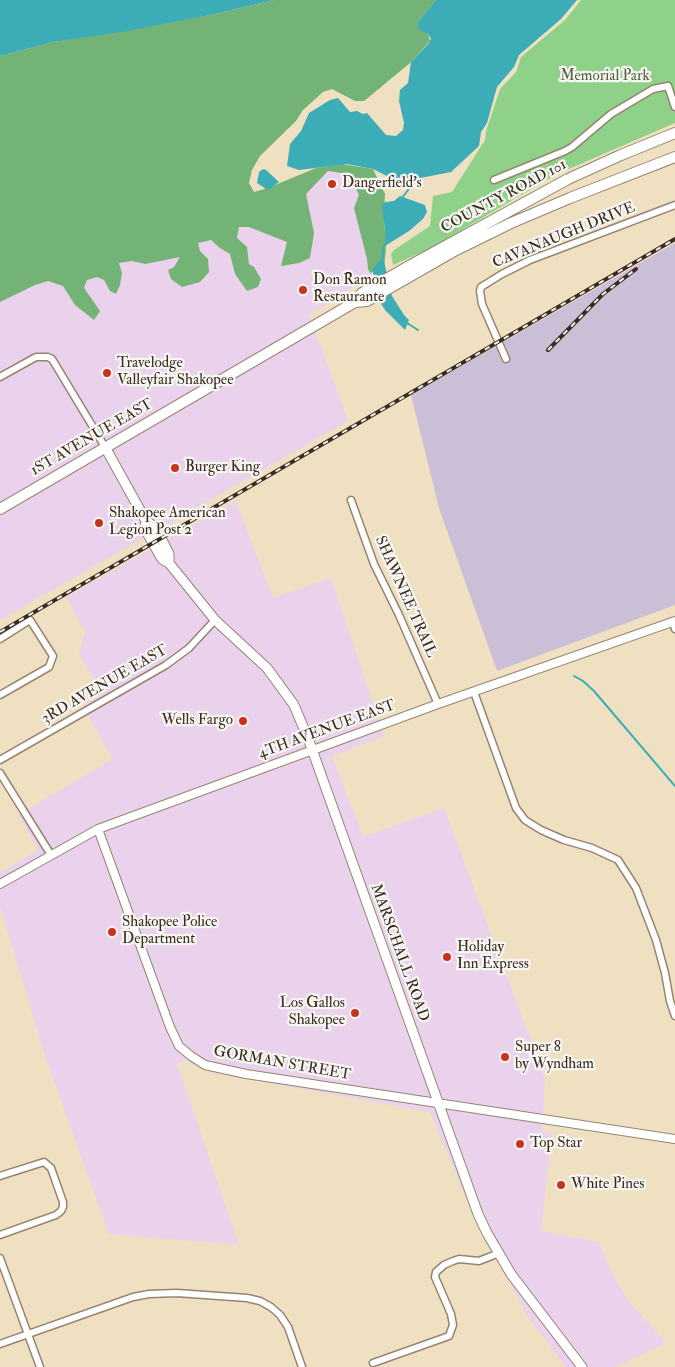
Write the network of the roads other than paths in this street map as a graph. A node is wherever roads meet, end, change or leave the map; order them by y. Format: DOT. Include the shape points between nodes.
graph roads {
  1 [pos="672,86"];
  2 [pos="675,107"];
  3 [pos="675,132"];
  4 [pos="675,157"];
  5 [pos="494,180"];
  6 [pos="675,205"];
  7 [pos="410,271"];
  8 [pos="506,359"];
  9 [pos="0,377"];
  10 [pos="105,447"];
  11 [pos="350,500"];
  12 [pos="0,509"];
  13 [pos="215,620"];
  14 [pos="674,624"];
  15 [pos="0,639"];
  16 [pos="474,692"];
  17 [pos="0,695"];
  18 [pos="438,704"];
  19 [pos="312,751"];
  20 [pos="0,760"];
  21 [pos="0,773"];
  22 [pos="98,829"];
  23 [pos="50,855"];
  24 [pos="0,884"];
  25 [pos="675,1016"];
  26 [pos="438,1103"];
  27 [pos="675,1139"];
  28 [pos="0,1176"];
  29 [pos="0,1235"];
  30 [pos="499,1253"];
  31 [pos="0,1258"];
  32 [pos="28,1334"];
  33 [pos="0,1344"];
  34 [pos="373,1363"];
  35 [pos="40,1367"];
  36 [pos="302,1367"];
  37 [pos="582,1367"];
  1 -- 2 [label="street"];
  1 -- 5 [label="street" via="653,89 611,114 565,152"];
  3 -- 7 [label="main road, COUNTY ROAD 101" via="568,179"];
  4 -- 7 [label="main road" via="578,194"];
  6 -- 8 [label="street, CAVANAUGH DRIVE" via="530,260 481,286 482,304"];
  7 -- 10 [label="main road, 1ST AVENUE EAST" via="372,293 367,301 355,302"];
  9 -- 10 [label="street, MARSCHALL ROAD" via="36,357 48,357 55,362"];
  10 -- 12 [label="main road, 1ST AVENUE EAST"];
  10 -- 13 [label="main road, MARSCHALL ROAD" via="146,521 145,529 162,559 169,563"];
  11 -- 18 [label="street, SHAWNEE TRAIL" via="374,564"];
  13 -- 19 [label="main road, MARSCHALL ROAD" via="267,668 294,705"];
  13 -- 20 [label="street, 3RD AVENUE EAST" via="190,648 166,665"];
  14 -- 16 [label="street, 4TH AVENUE EAST"];
  15 -- 17 [label="street" via="30,620 53,656 49,667"];
  16 -- 18 [label="street, 4TH AVENUE EAST"];
  16 -- 25 [label="street" via="516,808 525,820 540,830 618,860 636,888 656,940"];
  18 -- 19 [label="street, 4TH AVENUE EAST"];
  19 -- 22 [label="street, 4TH AVENUE EAST"];
  19 -- 26 [label="main road, MARSCHALL ROAD"];
  21 -- 23 [label="street"];
  22 -- 23 [label="street, 4TH AVENUE EAST"];
  22 -- 26 [label="street, GORMAN STREET" via="170,1027 180,1046 191,1056 205,1065 224,1070"];
  23 -- 24 [label="street, 4TH AVENUE EAST"];
  26 -- 27 [label="street, GORMAN STREET"];
  26 -- 30 [label="main road, MARSCHALL ROAD" via="478,1214"];
  28 -- 29 [label="street" via="44,1162 51,1168 63,1207 56,1215"];
  30 -- 34 [label="street" via="479,1261 453,1261 436,1272 435,1277 451,1314 449,1336"];
  30 -- 37 [label="main road, MARSCHALL ROAD" via="511,1274"];
  31 -- 32 [label="street"];
  32 -- 33 [label="street"];
  32 -- 35 [label="street"];
  32 -- 36 [label="street" via="149,1294 246,1298 271,1307 280,1315"];
}
